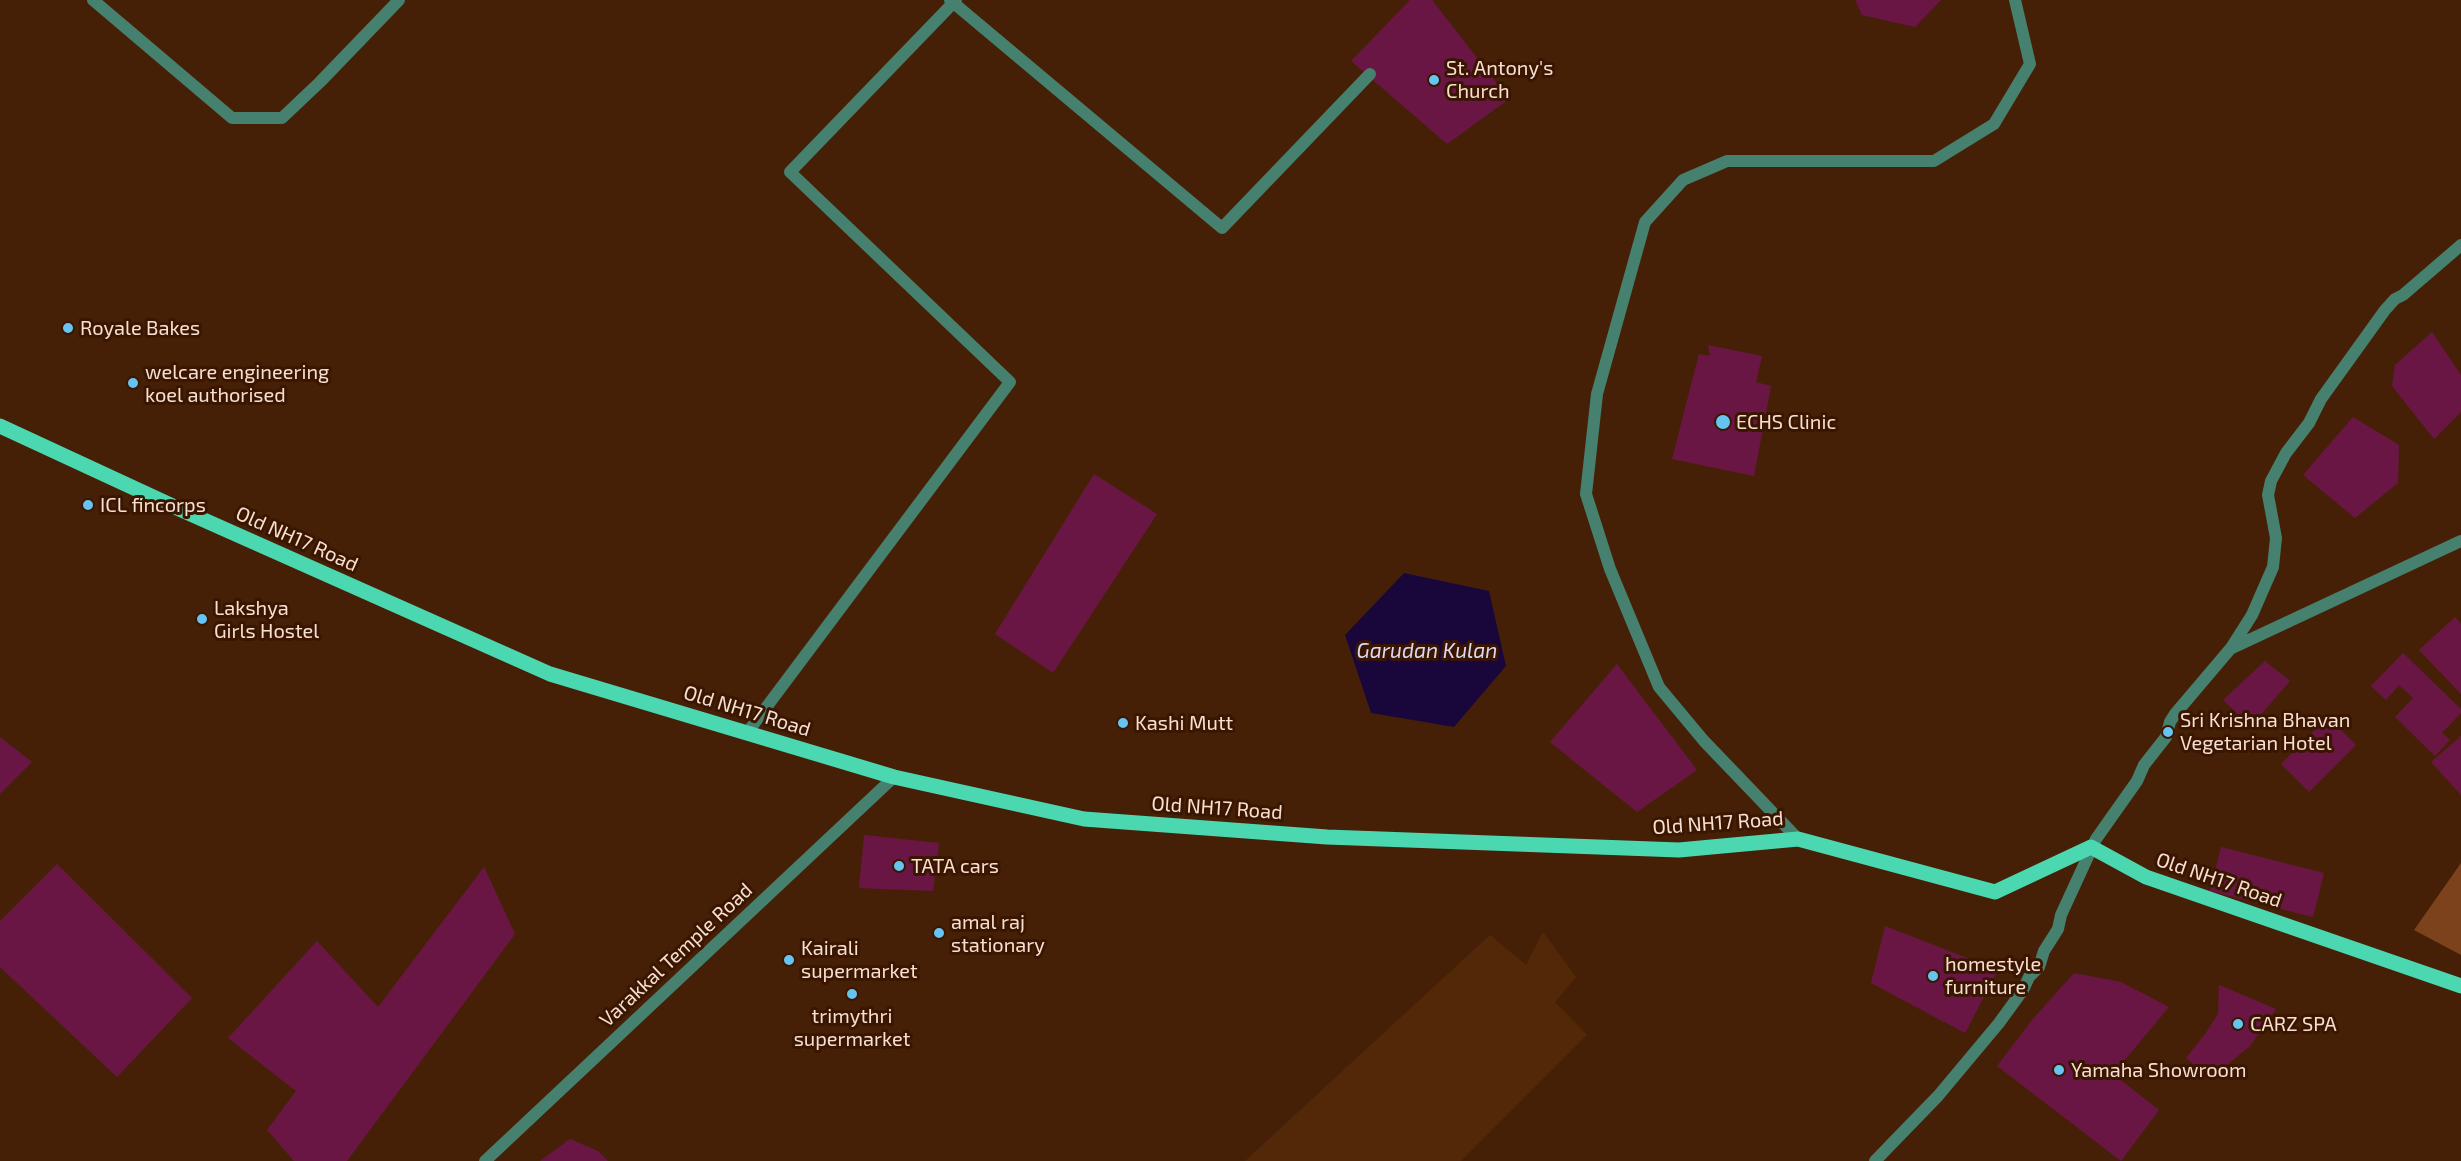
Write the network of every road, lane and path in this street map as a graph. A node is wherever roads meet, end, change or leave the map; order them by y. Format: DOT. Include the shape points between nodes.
graph roads {
  1 [pos="93,0"];
  2 [pos="399,0"];
  3 [pos="2015,0"];
  4 [pos="953,1"];
  5 [pos="1370,74"];
  6 [pos="2461,245"];
  7 [pos="0,426"];
  8 [pos="2461,541"];
  9 [pos="2231,648"];
  10 [pos="747,733"];
  11 [pos="894,777"];
  12 [pos="1798,839"];
  13 [pos="2091,847"];
  14 [pos="2461,986"];
  15 [pos="485,1161"];
  16 [pos="1875,1161"];
  1 -- 2 [label="street" via="232,118 282,118"];
  3 -- 12 [label="street" via="2030,64 1994,124 1934,161 1727,161 1683,180 1646,222 1597,394 1586,494 1610,569 1659,687 1704,741"];
  4 -- 5 [label="street" via="1222,228"];
  4 -- 10 [label="street" via="790,172 1010,382"];
  6 -- 9 [label="street" via="2385,310 2286,453 2268,495 2276,538 2271,573"];
  7 -- 10 [label="main road, Old NH17 Road" via="550,674"];
  8 -- 9 [label="street"];
  9 -- 13 [label="street" via="2175,714 2166,737"];
  10 -- 11 [label="main road, Old NH17 Road"];
  11 -- 12 [label="main road, Old NH17 Road" via="1084,819 1327,837 1679,850"];
  11 -- 15 [label="street, Varakkal Temple Road"];
  12 -- 13 [label="main road, Old NH17 Road" via="1995,892"];
  13 -- 14 [label="main road, Old NH17 Road" via="2146,877"];
  13 -- 16 [label="street" via="2039,967 1999,1023 1938,1096"];
}
